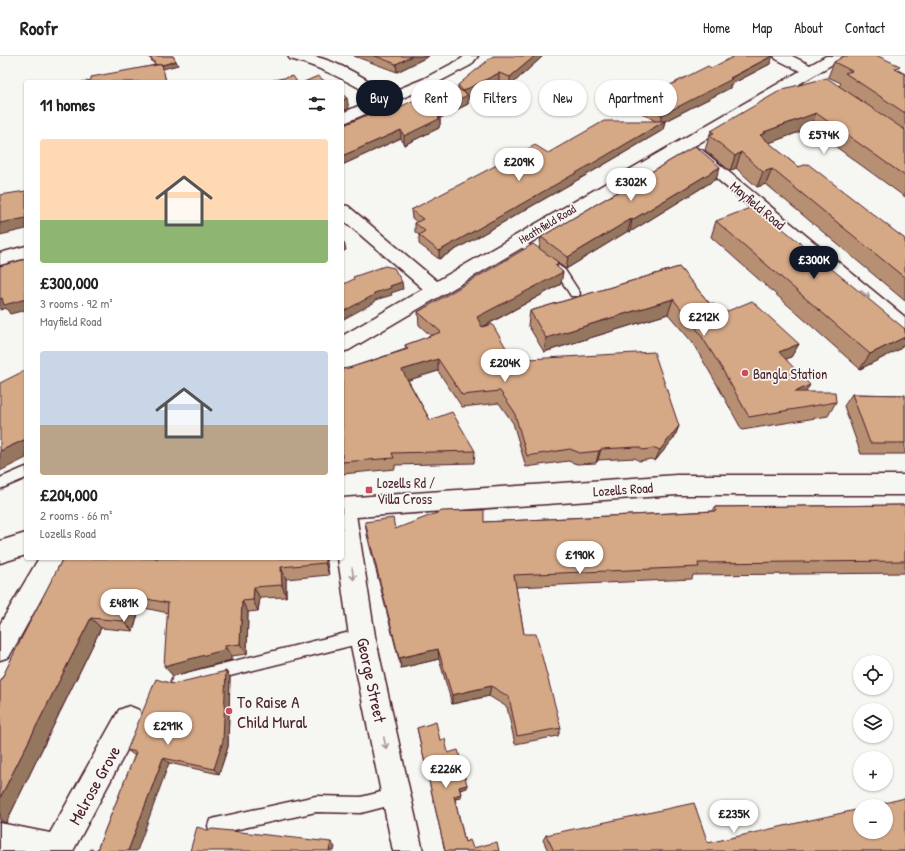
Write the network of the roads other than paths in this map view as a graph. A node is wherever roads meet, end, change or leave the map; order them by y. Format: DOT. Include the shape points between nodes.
graph roads {
  1 [pos="295,56"];
  2 [pos="471,56"];
  3 [pos="781,56"];
  4 [pos="836,56"];
  5 [pos="813,76"];
  6 [pos="356,81"];
  7 [pos="403,92"];
  8 [pos="356,112"];
  9 [pos="344,118"];
  10 [pos="685,143"];
  11 [pos="344,212"];
  12 [pos="519,241"];
  13 [pos="24,253"];
  14 [pos="0,259"];
  15 [pos="436,290"];
  16 [pos="575,293"];
  17 [pos="905,328"];
  18 [pos="344,344"];
  19 [pos="24,473"];
  20 [pos="0,484"];
  21 [pos="905,485"];
  22 [pos="344,508"];
  23 [pos="344,521"];
  24 [pos="24,545"];
  25 [pos="0,552"];
  26 [pos="51,560"];
  27 [pos="362,636"];
  28 [pos="0,648"];
  29 [pos="178,682"];
  30 [pos="129,720"];
  31 [pos="396,796"];
  32 [pos="216,826"];
  33 [pos="0,838"];
  34 [pos="58,850"];
  35 [pos="408,851"];
  1 -- 6 [label="street" via="330,66"];
  2 -- 7 [label="street" via="466,62 428,82"];
  3 -- 5 [label="street"];
  4 -- 5 [label="street, Heathfield Road"];
  5 -- 10 [label="street, Heathfield Road"];
  8 -- 9 [label="street"];
  10 -- 12 [label="street, Heathfield Road"];
  10 -- 17 [label="street, Mayfield Road, one-way"];
  11 -- 15 [label="street"];
  12 -- 15 [label="street, Heathfield Road"];
  12 -- 16 [label="lane" via="561,272"];
  13 -- 14 [label="street"];
  15 -- 18 [label="street, Heathfield Road"];
  19 -- 20 [label="lane"];
  21 -- 22 [label="street, Lozells Road" via="677,485"];
  23 -- 27 [label="street, George Street, one-way"];
  24 -- 25 [label="street"];
  26 -- 28 [label="street"];
  27 -- 29 [label="lane"];
  27 -- 31 [label="street, George Street, one-way"];
  30 -- 34 [label="street, Melrose Grove"];
  31 -- 32 [label="lane" via="360,805 316,804"];
  31 -- 35 [label="street, George Street"];
  33 -- 34 [label="street, Melrose Grove"];
}
